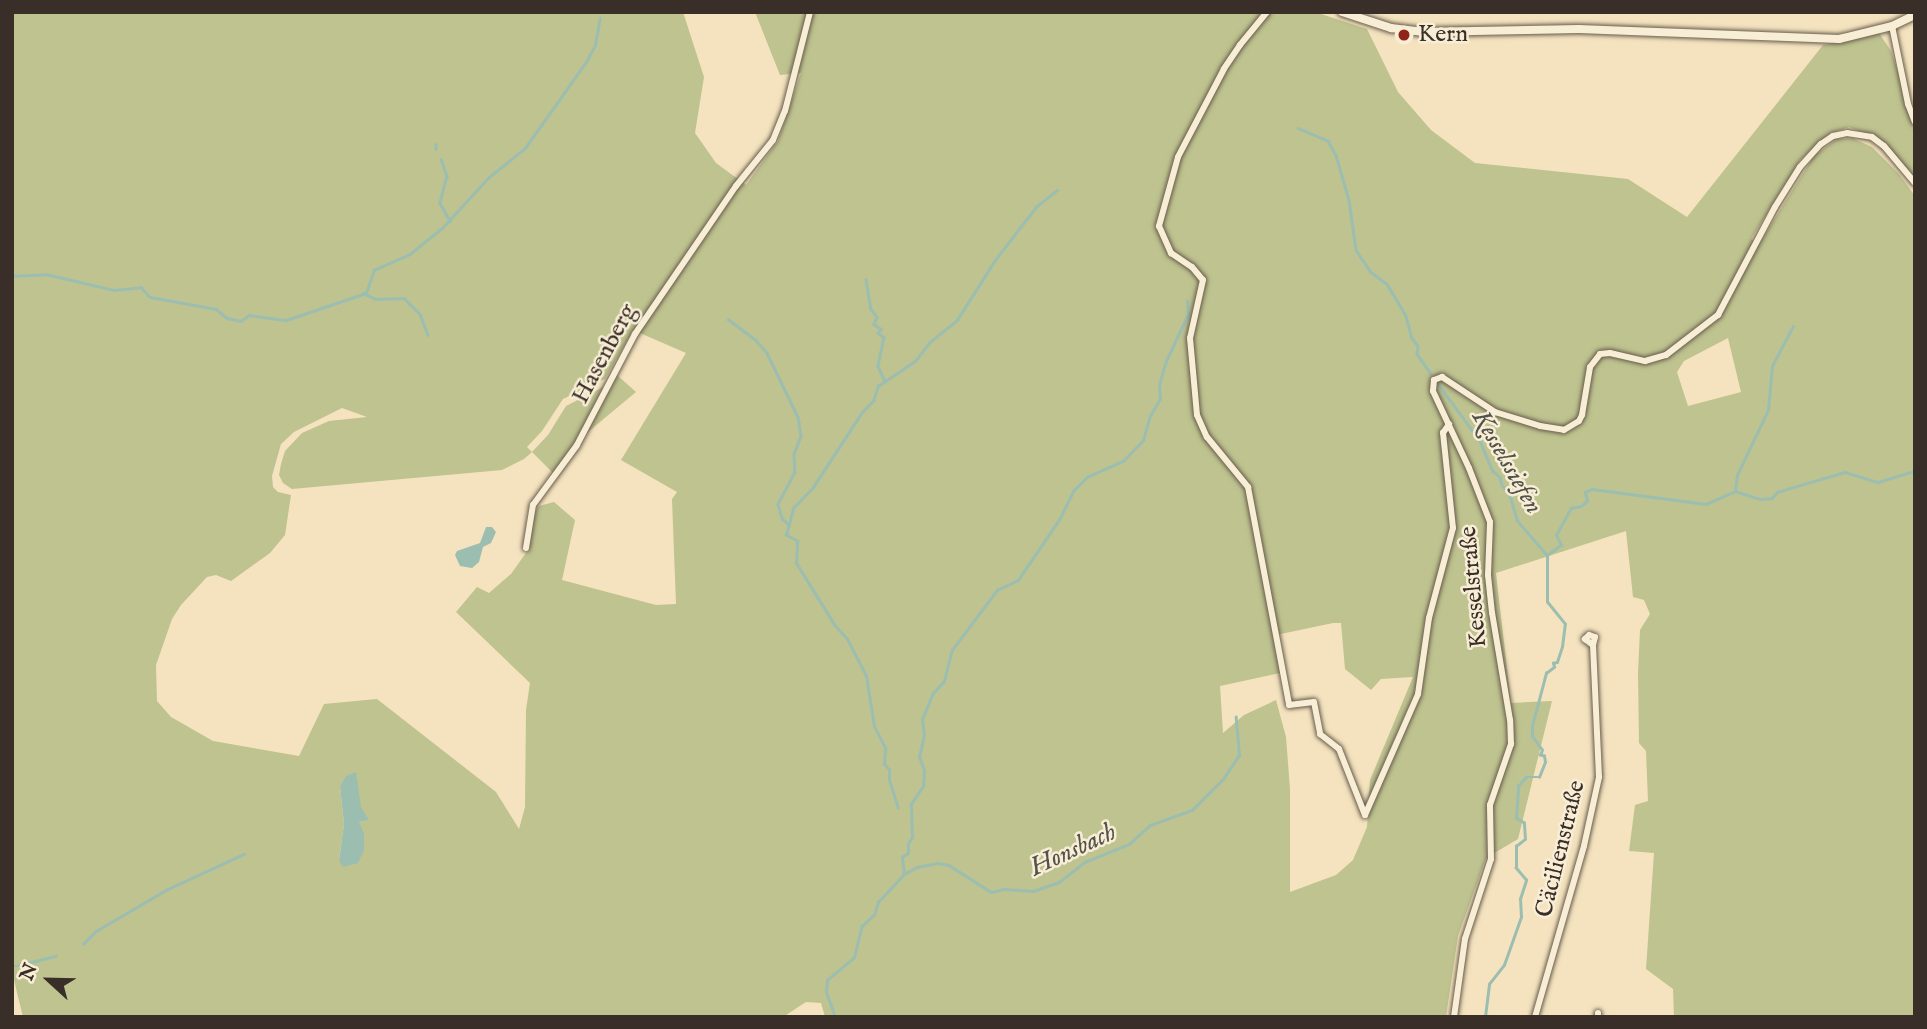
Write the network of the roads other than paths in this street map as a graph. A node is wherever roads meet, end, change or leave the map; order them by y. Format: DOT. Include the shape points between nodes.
graph roads {
  1 [pos="810,12"];
  2 [pos="1268,12"];
  3 [pos="1344,13"];
  4 [pos="1915,15"];
  5 [pos="1892,26"];
  6 [pos="1915,122"];
  7 [pos="1915,183"];
  8 [pos="1449,424"];
  9 [pos="526,548"];
  10 [pos="1593,645"];
  11 [pos="1454,1017"];
  12 [pos="1535,1017"];
  1 -- 9 [label="street, Hasenberg" via="780,127 647,315 577,445 533,505"];
  2 -- 8 [label="street" via="1224,69 1178,157 1159,226 1171,253 1203,280 1190,338 1197,415 1207,437 1248,487 1289,705 1314,702 1320,734 1339,749 1347,763 1365,816 1418,694 1429,618 1453,528 1443,433"];
  3 -- 5 [label="street" via="1422,32 1579,29 1839,39"];
  4 -- 5 [label="street"];
  5 -- 6 [label="street"];
  7 -- 8 [label="street, Kesselstraße" via="1872,137 1833,136 1811,153 1791,181 1717,315 1666,355 1645,361 1600,354 1590,367 1582,415 1574,425 1560,431 1504,415 1439,377 1432,383 1433,391"];
  8 -- 11 [label="street, Kesselstraße" via="1490,522 1488,575 1511,744 1489,805 1491,859 1465,939"];
  10 -- 12 [label="street, Cäcilienstraße" via="1600,778"];
}
